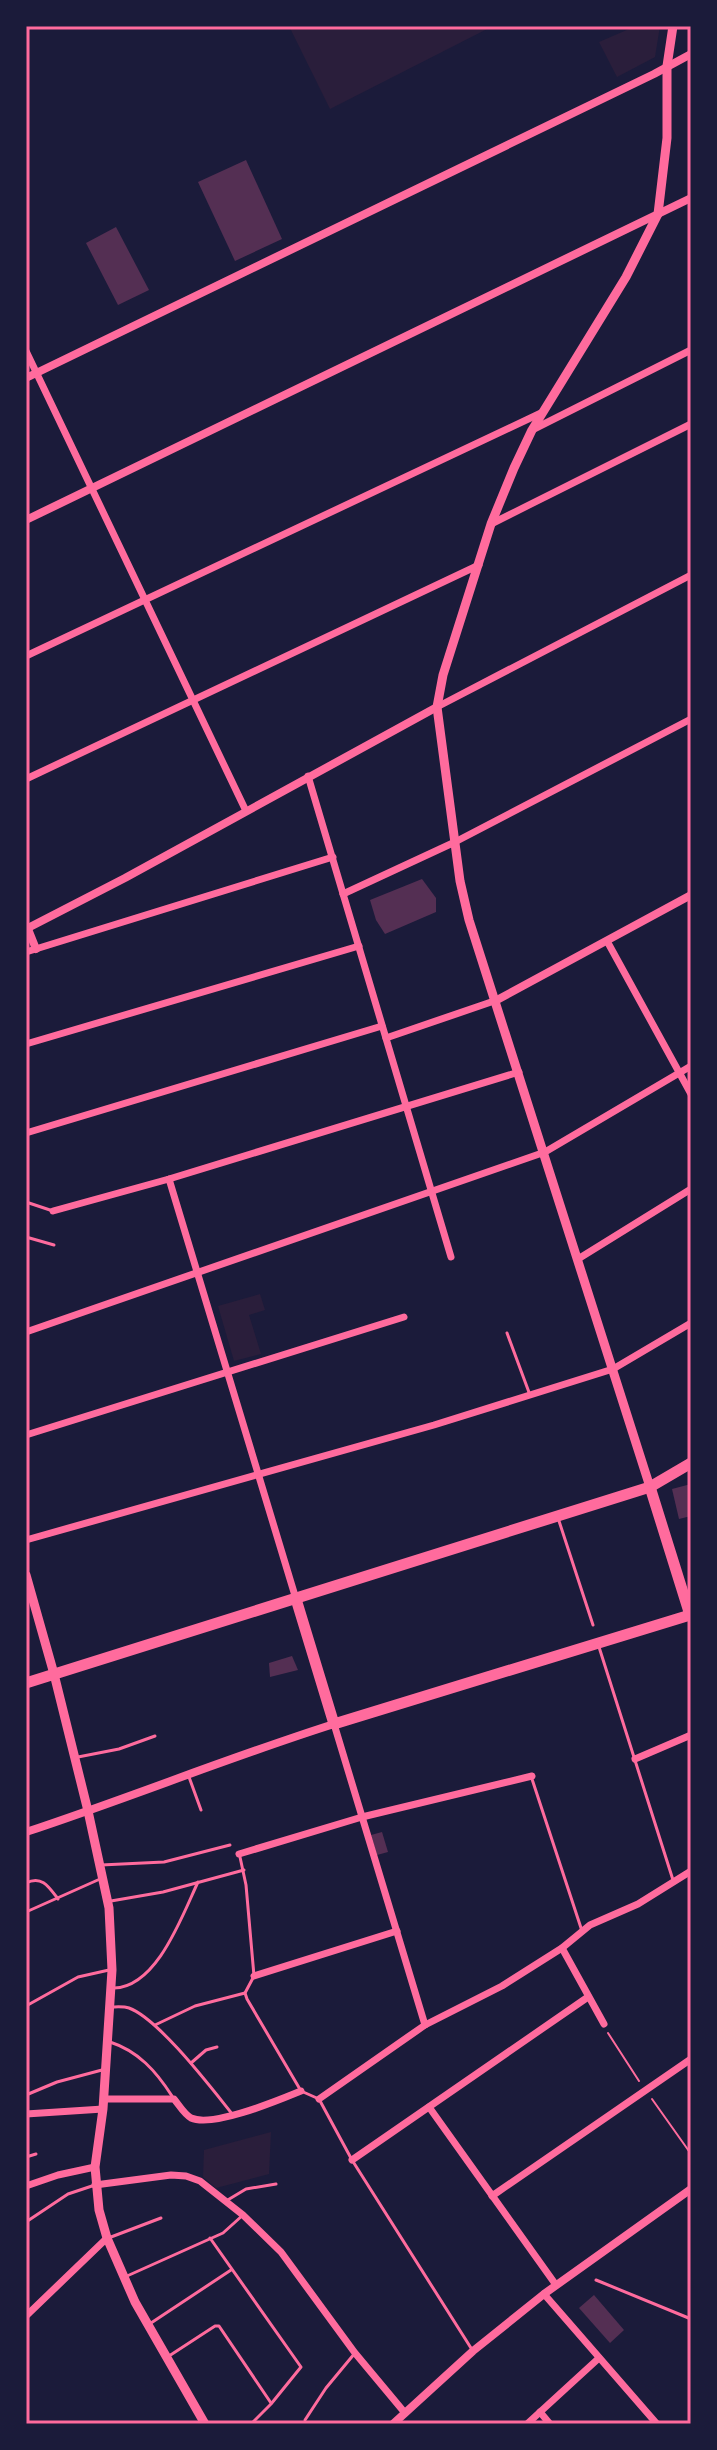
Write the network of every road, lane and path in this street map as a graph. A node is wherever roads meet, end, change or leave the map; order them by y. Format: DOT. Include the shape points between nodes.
graph roads {
  1 [pos="673,26"];
  2 [pos="691,54"];
  3 [pos="667,66"];
  4 [pos="691,198"];
  5 [pos="658,214"];
  6 [pos="691,350"];
  7 [pos="26,351"];
  8 [pos="36,373"];
  9 [pos="26,378"];
  10 [pos="543,412"];
  11 [pos="691,424"];
  12 [pos="532,430"];
  13 [pos="92,488"];
  14 [pos="26,520"];
  15 [pos="491,524"];
  16 [pos="479,565"];
  17 [pos="691,575"];
  18 [pos="145,600"];
  19 [pos="26,656"];
  20 [pos="193,700"];
  21 [pos="437,707"];
  22 [pos="691,719"];
  23 [pos="308,776"];
  24 [pos="26,779"];
  25 [pos="246,811"];
  26 [pos="455,842"];
  27 [pos="333,857"];
  28 [pos="343,894"];
  29 [pos="691,895"];
  30 [pos="27,929"];
  31 [pos="607,941"];
  32 [pos="359,946"];
  33 [pos="36,949"];
  34 [pos="26,952"];
  35 [pos="497,1000"];
  36 [pos="382,1026"];
  37 [pos="386,1038"];
  38 [pos="26,1044"];
  39 [pos="691,1066"];
  40 [pos="519,1072"];
  41 [pos="679,1073"];
  42 [pos="691,1094"];
  43 [pos="406,1106"];
  44 [pos="26,1133"];
  45 [pos="545,1152"];
  46 [pos="169,1179"];
  47 [pos="691,1189"];
  48 [pos="431,1191"];
  49 [pos="26,1202"];
  50 [pos="53,1211"];
  51 [pos="26,1237"];
  52 [pos="54,1245"];
  53 [pos="451,1257"];
  54 [pos="578,1259"];
  55 [pos="197,1272"];
  56 [pos="404,1317"];
  57 [pos="691,1323"];
  58 [pos="26,1332"];
  59 [pos="507,1333"];
  60 [pos="613,1369"];
  61 [pos="228,1372"];
  62 [pos="530,1395"];
  63 [pos="26,1435"];
  64 [pos="690,1466"];
  65 [pos="259,1475"];
  66 [pos="650,1487"];
  67 [pos="558,1517"];
  68 [pos="26,1540"];
  69 [pos="26,1575"];
  70 [pos="296,1599"];
  71 [pos="691,1616"];
  72 [pos="593,1625"];
  73 [pos="598,1644"];
  74 [pos="54,1674"];
  75 [pos="26,1683"];
  76 [pos="334,1724"];
  77 [pos="691,1735"];
  78 [pos="155,1736"];
  79 [pos="75,1757"];
  80 [pos="635,1759"];
  81 [pos="188,1774"];
  82 [pos="532,1776"];
  83 [pos="201,1810"];
  84 [pos="88,1811"];
  85 [pos="362,1817"];
  86 [pos="26,1832"];
  87 [pos="230,1845"];
  88 [pos="239,1854"];
  89 [pos="101,1865"];
  90 [pos="244,1870"];
  91 [pos="691,1871"];
  92 [pos="104,1878"];
  93 [pos="198,1882"];
  94 [pos="674,1882"];
  95 [pos="26,1883"];
  96 [pos="58,1899"];
  97 [pos="108,1901"];
  98 [pos="26,1912"];
  99 [pos="397,1931"];
  100 [pos="582,1931"];
  101 [pos="562,1948"];
  102 [pos="112,1970"];
  103 [pos="254,1976"];
  104 [pos="110,1988"];
  105 [pos="245,1993"];
  106 [pos="588,1997"];
  107 [pos="26,2006"];
  108 [pos="109,2007"];
  109 [pos="604,2024"];
  110 [pos="425,2025"];
  111 [pos="153,2026"];
  112 [pos="107,2042"];
  113 [pos="217,2047"];
  114 [pos="691,2059"];
  115 [pos="191,2063"];
  116 [pos="106,2069"];
  117 [pos="301,2091"];
  118 [pos="26,2095"];
  119 [pos="174,2099"];
  120 [pos="319,2099"];
  121 [pos="103,2104"];
  122 [pos="429,2107"];
  123 [pos="26,2114"];
  124 [pos="233,2115"];
  125 [pos="36,2154"];
  126 [pos="26,2157"];
  127 [pos="352,2160"];
  128 [pos="95,2167"];
  129 [pos="276,2184"];
  130 [pos="95,2185"];
  131 [pos="26,2186"];
  132 [pos="691,2189"];
  133 [pos="492,2196"];
  134 [pos="226,2201"];
  135 [pos="243,2215"];
  136 [pos="161,2218"];
  137 [pos="26,2222"];
  138 [pos="107,2238"];
  139 [pos="210,2238"];
  140 [pos="231,2270"];
  141 [pos="124,2277"];
  142 [pos="596,2280"];
  143 [pos="556,2285"];
  144 [pos="544,2294"];
  145 [pos="26,2316"];
  146 [pos="691,2319"];
  147 [pos="147,2325"];
  148 [pos="473,2351"];
  149 [pos="355,2353"];
  150 [pos="166,2358"];
  151 [pos="599,2358"];
  152 [pos="271,2404"];
  153 [pos="540,2412"];
  154 [pos="405,2413"];
  155 [pos="305,2420"];
  156 [pos="205,2424"];
  157 [pos="251,2424"];
  158 [pos="393,2424"];
  159 [pos="527,2424"];
  160 [pos="550,2424"];
  161 [pos="657,2424"];
  1 -- 3 [label="main road"];
  2 -- 3 [label="street"];
  3 -- 5 [label="main road" via="667,138"];
  3 -- 8 [label="street"];
  4 -- 5 [label="street"];
  5 -- 10 [label="main road"];
  5 -- 13 [label="street"];
  6 -- 12 [label="street"];
  7 -- 8 [label="street"];
  8 -- 9 [label="street"];
  8 -- 13 [label="street"];
  10 -- 12 [label="main road"];
  10 -- 18 [label="street"];
  11 -- 15 [label="street"];
  12 -- 15 [label="main road"];
  13 -- 14 [label="street"];
  13 -- 18 [label="street"];
  15 -- 16 [label="main road"];
  16 -- 20 [label="street"];
  16 -- 21 [label="main road"];
  17 -- 21 [label="street"];
  18 -- 19 [label="street"];
  18 -- 20 [label="street"];
  20 -- 24 [label="street"];
  20 -- 25 [label="street"];
  21 -- 23 [label="street"];
  21 -- 26 [label="main road"];
  22 -- 26 [label="street"];
  23 -- 25 [label="street"];
  23 -- 27 [label="street"];
  25 -- 30 [label="street"];
  26 -- 28 [label="street"];
  26 -- 35 [label="main road" via="464,902"];
  27 -- 28 [label="street"];
  27 -- 33 [label="street"];
  28 -- 32 [label="street"];
  29 -- 31 [label="street"];
  30 -- 33 [label="street"];
  31 -- 35 [label="street"];
  31 -- 41 [label="street"];
  32 -- 36 [label="street"];
  32 -- 38 [label="street"];
  33 -- 34 [label="street"];
  35 -- 37 [label="street"];
  35 -- 40 [label="main road"];
  36 -- 37 [label="street"];
  36 -- 44 [label="street"];
  37 -- 43 [label="street"];
  39 -- 41 [label="street"];
  40 -- 43 [label="street"];
  40 -- 45 [label="main road"];
  41 -- 42 [label="street"];
  41 -- 45 [label="street"];
  43 -- 46 [label="street"];
  43 -- 48 [label="street"];
  45 -- 48 [label="street"];
  45 -- 54 [label="main road"];
  46 -- 50 [label="street"];
  46 -- 55 [label="street"];
  47 -- 54 [label="street"];
  48 -- 53 [label="street"];
  48 -- 55 [label="street"];
  49 -- 50 [label="lane"];
  51 -- 52 [label="lane"];
  54 -- 60 [label="main road"];
  55 -- 58 [label="street"];
  55 -- 61 [label="street"];
  56 -- 61 [label="street"];
  57 -- 60 [label="street"];
  59 -- 62 [label="lane"];
  60 -- 62 [label="street"];
  60 -- 66 [label="main road"];
  61 -- 63 [label="street"];
  61 -- 65 [label="street"];
  62 -- 65 [label="street"];
  64 -- 66 [label="main road"];
  65 -- 68 [label="street"];
  65 -- 70 [label="street"];
  66 -- 67 [label="main road"];
  66 -- 71 [label="main road"];
  67 -- 70 [label="main road"];
  67 -- 72 [label="lane"];
  69 -- 74 [label="main road"];
  70 -- 74 [label="main road"];
  70 -- 76 [label="main road"];
  71 -- 73 [label="main road"];
  73 -- 76 [label="main road"];
  73 -- 80 [label="lane"];
  74 -- 75 [label="main road"];
  74 -- 79 [label="main road"];
  76 -- 81 [label="street"];
  76 -- 85 [label="street"];
  77 -- 80 [label="street"];
  78 -- 79 [label="lane"];
  79 -- 84 [label="main road"];
  80 -- 94 [label="lane"];
  81 -- 83 [label="lane"];
  81 -- 84 [label="street"];
  82 -- 85 [label="street"];
  82 -- 100 [label="lane"];
  84 -- 86 [label="street"];
  84 -- 89 [label="main road"];
  85 -- 88 [label="street"];
  85 -- 99 [label="street"];
  87 -- 89 [label="lane" via="164,1862"];
  88 -- 90 [label="lane"];
  89 -- 92 [label="main road"];
  90 -- 93 [label="lane"];
  90 -- 103 [label="lane"];
  91 -- 94 [label="street"];
  92 -- 96 [label="lane"];
  92 -- 97 [label="main road"];
  93 -- 97 [label="lane"];
  93 -- 104 [label="lane" via="145,1976 128,1987"];
  94 -- 100 [label="street"];
  95 -- 96 [label="lane" via="44,1882"];
  96 -- 98 [label="lane"];
  97 -- 102 [label="main road"];
  99 -- 103 [label="street"];
  99 -- 110 [label="street"];
  100 -- 101 [label="street"];
  101 -- 106 [label="street"];
  101 -- 110 [label="street"];
  102 -- 104 [label="main road"];
  102 -- 107 [label="lane" via="78,1977"];
  103 -- 105 [label="lane"];
  104 -- 108 [label="main road"];
  105 -- 111 [label="lane" via="195,2006"];
  105 -- 117 [label="lane"];
  106 -- 109 [label="street"];
  106 -- 122 [label="street"];
  108 -- 111 [label="lane" via="129,2008"];
  108 -- 112 [label="main road"];
  110 -- 120 [label="street"];
  111 -- 115 [label="lane"];
  112 -- 116 [label="main road"];
  112 -- 119 [label="lane" via="150,2066"];
  113 -- 115 [label="lane"];
  114 -- 133 [label="street"];
  115 -- 124 [label="lane"];
  116 -- 118 [label="lane"];
  116 -- 121 [label="main road"];
  117 -- 120 [label="lane"];
  117 -- 124 [label="street"];
  119 -- 121 [label="street"];
  119 -- 124 [label="street" via="195,2119"];
  120 -- 127 [label="lane"];
  121 -- 123 [label="street"];
  121 -- 128 [label="main road"];
  122 -- 127 [label="street"];
  122 -- 133 [label="street"];
  125 -- 126 [label="lane"];
  127 -- 148 [label="lane"];
  128 -- 130 [label="main road"];
  128 -- 131 [label="street"];
  129 -- 134 [label="lane" via="246,2189"];
  130 -- 134 [label="street" via="186,2176"];
  130 -- 137 [label="lane" via="68,2194"];
  130 -- 138 [label="main road"];
  132 -- 143 [label="street"];
  133 -- 143 [label="street"];
  134 -- 135 [label="street"];
  135 -- 139 [label="lane"];
  135 -- 149 [label="street" via="281,2252"];
  136 -- 138 [label="lane"];
  138 -- 141 [label="main road"];
  138 -- 145 [label="street"];
  139 -- 140 [label="lane"];
  139 -- 141 [label="lane"];
  140 -- 147 [label="lane"];
  140 -- 152 [label="lane" via="301,2367"];
  141 -- 147 [label="main road"];
  142 -- 146 [label="lane"];
  143 -- 144 [label="street"];
  144 -- 148 [label="street"];
  144 -- 151 [label="street"];
  147 -- 150 [label="main road"];
  148 -- 154 [label="street"];
  149 -- 154 [label="street"];
  149 -- 155 [label="lane"];
  150 -- 152 [label="lane" via="219,2326"];
  150 -- 156 [label="main road"];
  151 -- 153 [label="street"];
  151 -- 161 [label="street"];
  152 -- 157 [label="lane"];
  153 -- 159 [label="street"];
  153 -- 160 [label="street"];
  154 -- 158 [label="street"];
}
